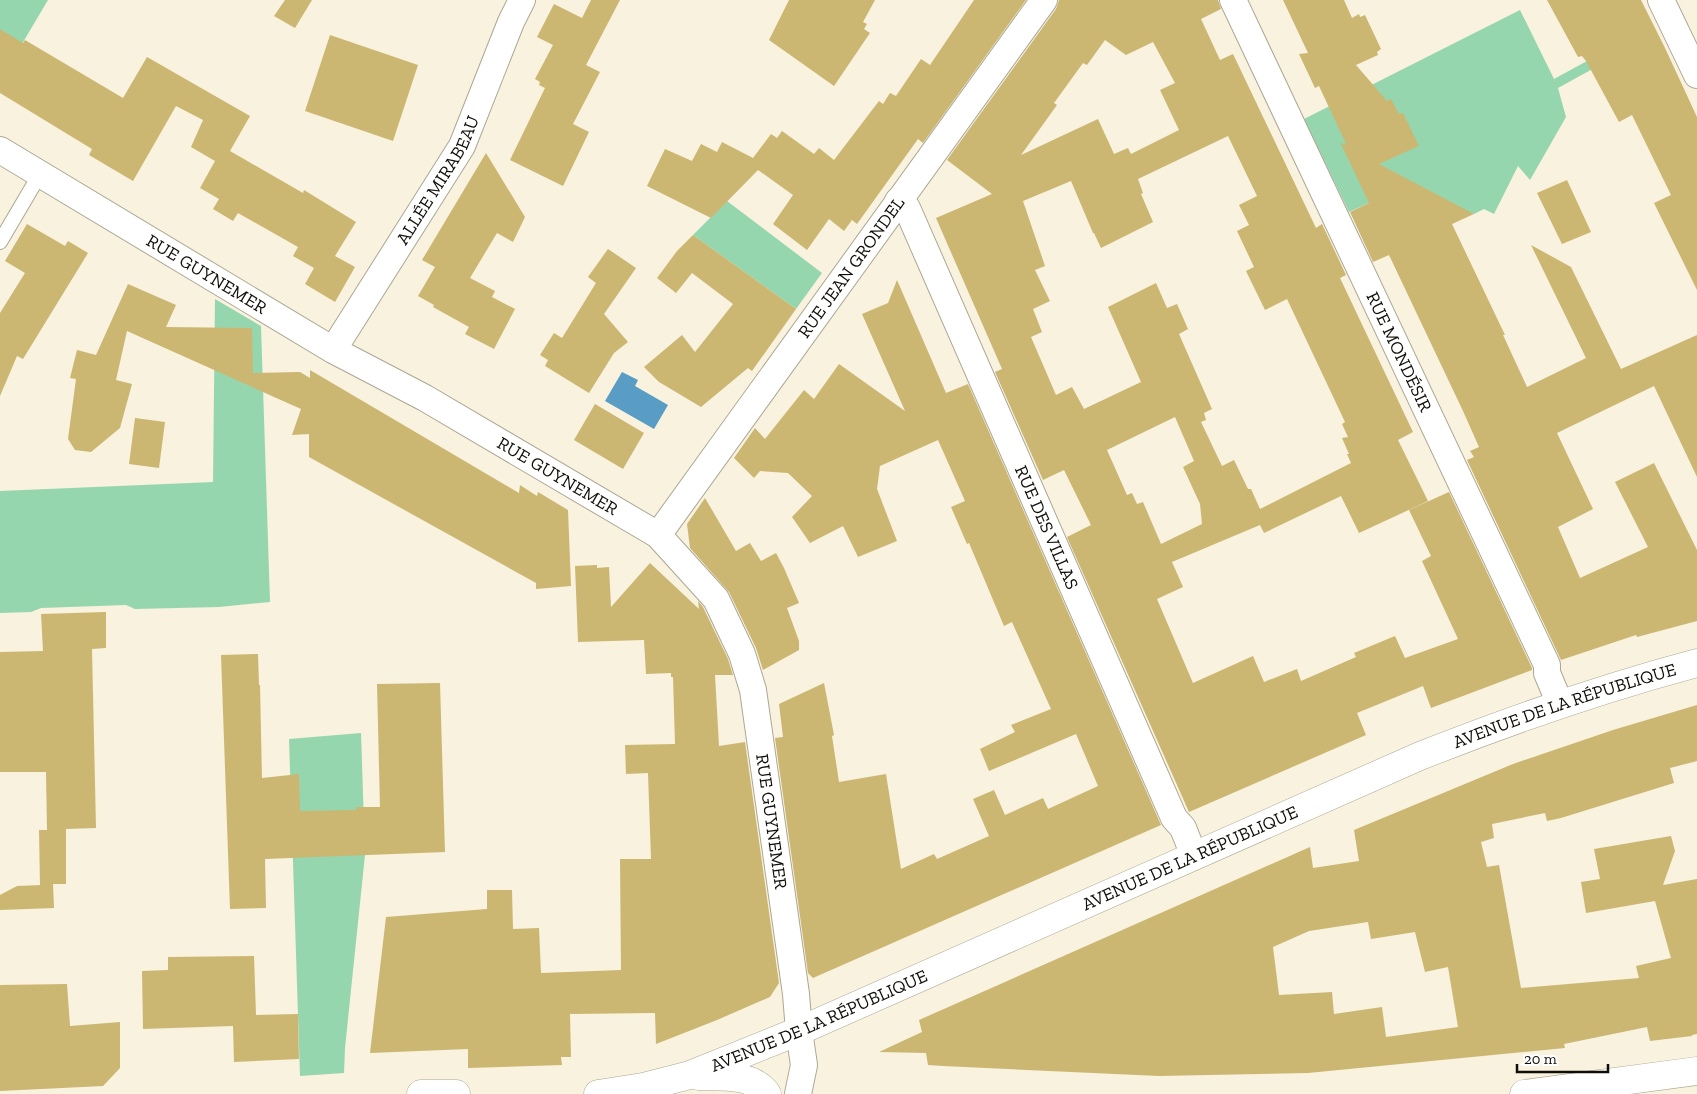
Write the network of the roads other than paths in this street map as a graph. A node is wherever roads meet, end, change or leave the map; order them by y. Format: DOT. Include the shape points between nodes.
graph roads {
  1 [pos="522,0"];
  2 [pos="1044,0"];
  3 [pos="1233,0"];
  4 [pos="1661,0"];
  5 [pos="1697,75"];
  6 [pos="0,150"];
  7 [pos="40,174"];
  8 [pos="898,201"];
  9 [pos="0,242"];
  10 [pos="333,350"];
  11 [pos="658,535"];
  12 [pos="1697,663"];
  13 [pos="1560,704"];
  14 [pos="1194,856"];
  15 [pos="799,1030"];
  16 [pos="1697,1071"];
  17 [pos="690,1075"];
  18 [pos="421,1094"];
  19 [pos="456,1094"];
  20 [pos="598,1094"];
  21 [pos="767,1094"];
  22 [pos="798,1094"];
  23 [pos="1524,1094"];
  1 -- 10 [label="street, ALLÉE MIRABEAU" via="510,22 462,146"];
  2 -- 8 [label="street, RUE JEAN GRONDEL"];
  3 -- 13 [label="street, RUE MONDÉSIR" via="1547,665"];
  4 -- 5 [label="street"];
  6 -- 7 [label="street, RUE GUYNEMER"];
  7 -- 9 [label="lane"];
  7 -- 10 [label="street, RUE GUYNEMER"];
  8 -- 11 [label="street, RUE JEAN GRONDEL"];
  8 -- 14 [label="street, RUE DES VILLAS" via="908,208 1170,809 1183,828"];
  10 -- 11 [label="street, RUE GUYNEMER" via="425,398"];
  11 -- 15 [label="street, RUE GUYNEMER" via="716,598 742,654 753,690"];
  12 -- 13 [label="main road, AVENUE DE LA RÉPUBLIQUE"];
  13 -- 14 [label="main road, AVENUE DE LA RÉPUBLIQUE" via="1420,756"];
  14 -- 15 [label="main road, AVENUE DE LA RÉPUBLIQUE"];
  15 -- 17 [label="main road, AVENUE DE LA RÉPUBLIQUE"];
  15 -- 22 [label="street, RUE GUYNEMER" via="804,1065"];
  16 -- 23 [label="main road"];
  17 -- 20 [label="main road"];
  17 -- 21 [label="main road" via="740,1078 758,1084"];
  18 -- 19 [label="main road"];
}
